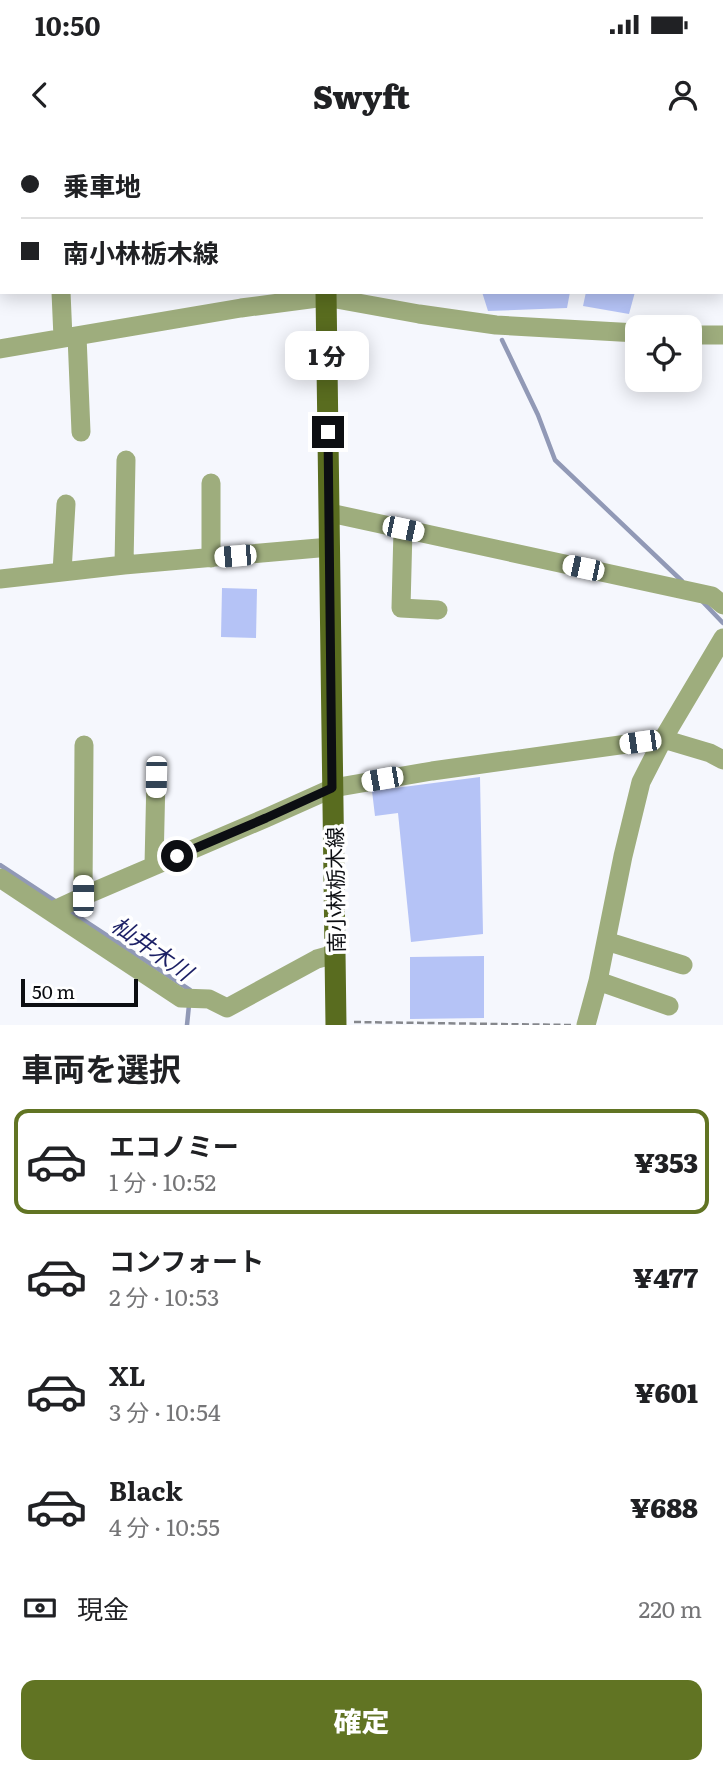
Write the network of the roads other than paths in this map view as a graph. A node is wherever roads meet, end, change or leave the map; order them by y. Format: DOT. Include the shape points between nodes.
graph roads {
  1 [pos="61,294"];
  2 [pos="325,295"];
  3 [pos="240,300"];
  4 [pos="625,332"];
  5 [pos="702,335"];
  6 [pos="723,335"];
  7 [pos="70,337"];
  8 [pos="0,349"];
  9 [pos="81,432"];
  10 [pos="126,460"];
  11 [pos="211,483"];
  12 [pos="66,504"];
  13 [pos="330,513"];
  14 [pos="403,529"];
  15 [pos="330,547"];
  16 [pos="211,558"];
  17 [pos="124,565"];
  18 [pos="62,572"];
  19 [pos="0,579"];
  20 [pos="723,605"];
  21 [pos="438,610"];
  22 [pos="723,638"];
  23 [pos="663,739"];
  24 [pos="84,745"];
  25 [pos="723,760"];
  26 [pos="156,777"];
  27 [pos="332,788"];
  28 [pos="154,865"];
  29 [pos="0,878"];
  30 [pos="83,896"];
  31 [pos="52,911"];
  32 [pos="606,941"];
  33 [pos="335,954"];
  34 [pos="683,965"];
  35 [pos="598,981"];
  36 [pos="669,1006"];
  37 [pos="336,1023"];
  38 [pos="586,1025"];
  1 -- 7 [label="street"];
  2 -- 3 [label="street"];
  2 -- 4 [label="street" via="496,325"];
  2 -- 13 [label="main road, 南小林栃木線"];
  3 -- 7 [label="street"];
  5 -- 6 [label="street"];
  7 -- 8 [label="street"];
  7 -- 9 [label="street"];
  10 -- 17 [label="street"];
  11 -- 16 [label="street"];
  12 -- 18 [label="street"];
  13 -- 14 [label="street"];
  13 -- 15 [label="main road, 南小林栃木線"];
  14 -- 20 [label="street" via="712,596"];
  14 -- 21 [label="street" via="401,608"];
  15 -- 16 [label="street"];
  15 -- 27 [label="main road, 南小林栃木線"];
  16 -- 17 [label="street"];
  17 -- 18 [label="street"];
  18 -- 19 [label="street"];
  22 -- 23 [label="street"];
  23 -- 25 [label="street"];
  23 -- 27 [label="street"];
  23 -- 32 [label="street" via="641,782"];
  24 -- 30 [label="street"];
  26 -- 28 [label="street"];
  27 -- 28 [label="street"];
  27 -- 33 [label="main road, 南小林栃木線"];
  28 -- 30 [label="street"];
  29 -- 31 [label="street"];
  30 -- 31 [label="street"];
  31 -- 33 [label="street" via="181,998 209,999 227,1008 317,959"];
  32 -- 34 [label="street"];
  32 -- 35 [label="street"];
  33 -- 37 [label="main road, 南小林栃木線"];
  35 -- 36 [label="street"];
  35 -- 38 [label="street"];
}
